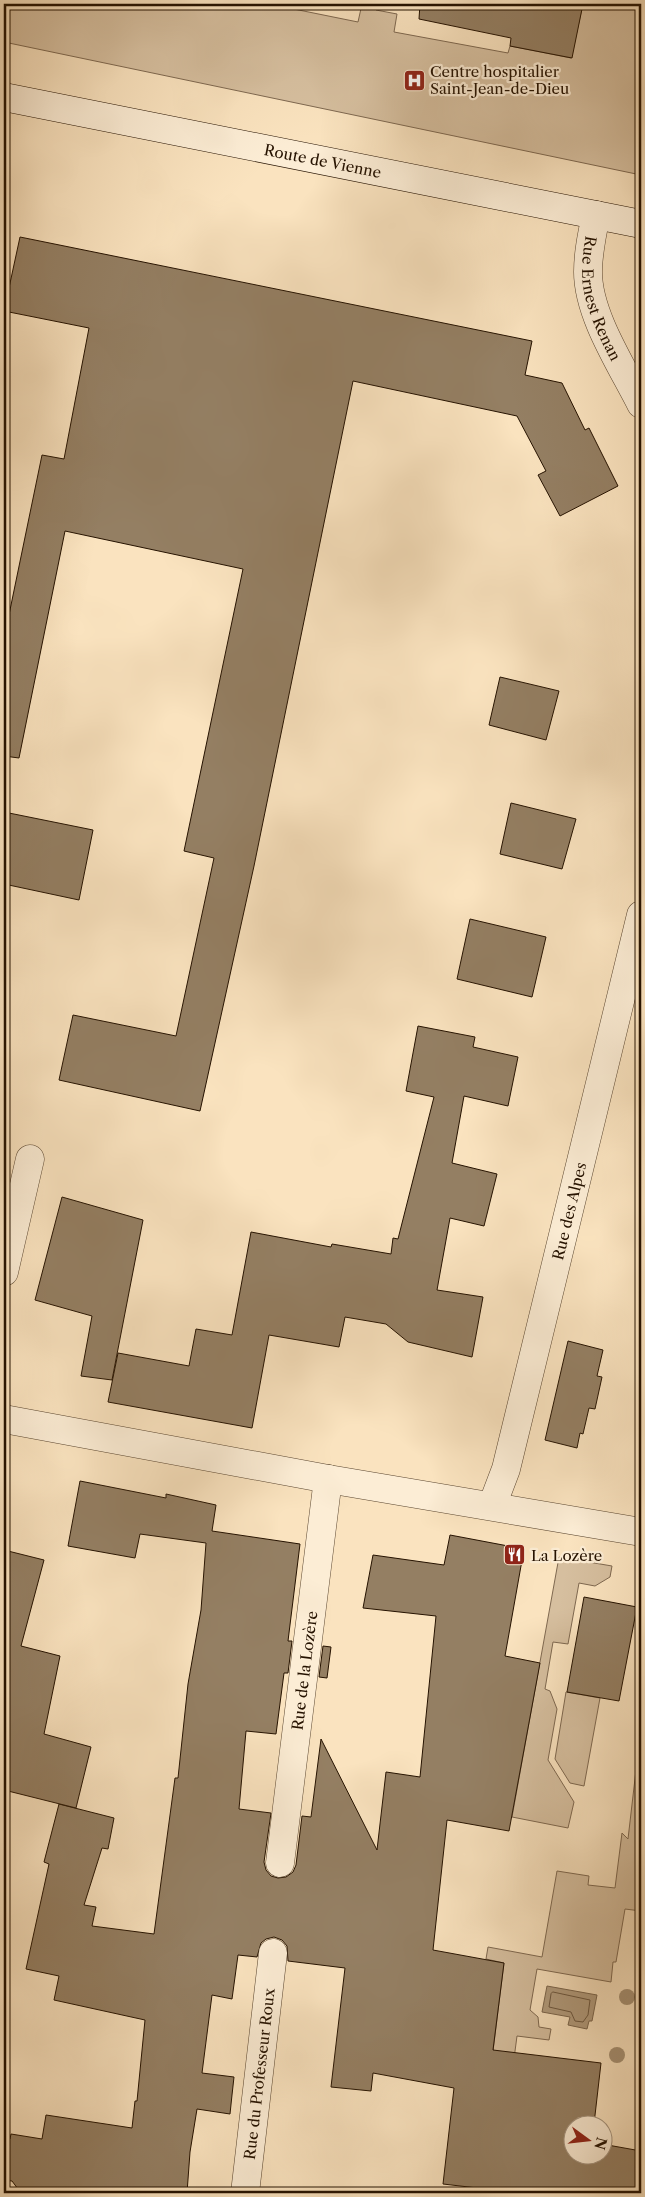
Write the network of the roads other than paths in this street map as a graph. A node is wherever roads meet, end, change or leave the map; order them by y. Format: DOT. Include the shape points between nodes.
graph roads {
  1 [pos="4,97"];
  2 [pos="596,215"];
  3 [pos="641,224"];
  4 [pos="641,404"];
  5 [pos="641,915"];
  6 [pos="30,1159"];
  7 [pos="4,1272"];
  8 [pos="4,1419"];
  9 [pos="328,1479"];
  10 [pos="492,1506"];
  11 [pos="641,1532"];
  12 [pos="280,1863"];
  13 [pos="273,1953"];
  14 [pos="245,2193"];
  1 -- 2 [label="street, Route de Vienne"];
  2 -- 3 [label="street, Route de Vienne"];
  2 -- 4 [label="street, Rue Ernest Renan" via="589,252 592,300"];
  5 -- 10 [label="street, Rue des Alpes" via="506,1469"];
  6 -- 7 [label="street"];
  8 -- 9 [label="street"];
  9 -- 10 [label="street"];
  9 -- 12 [label="street, Rue de la Lozère"];
  10 -- 11 [label="street"];
  13 -- 14 [label="street, Rue du Professeur Roux"];
}
